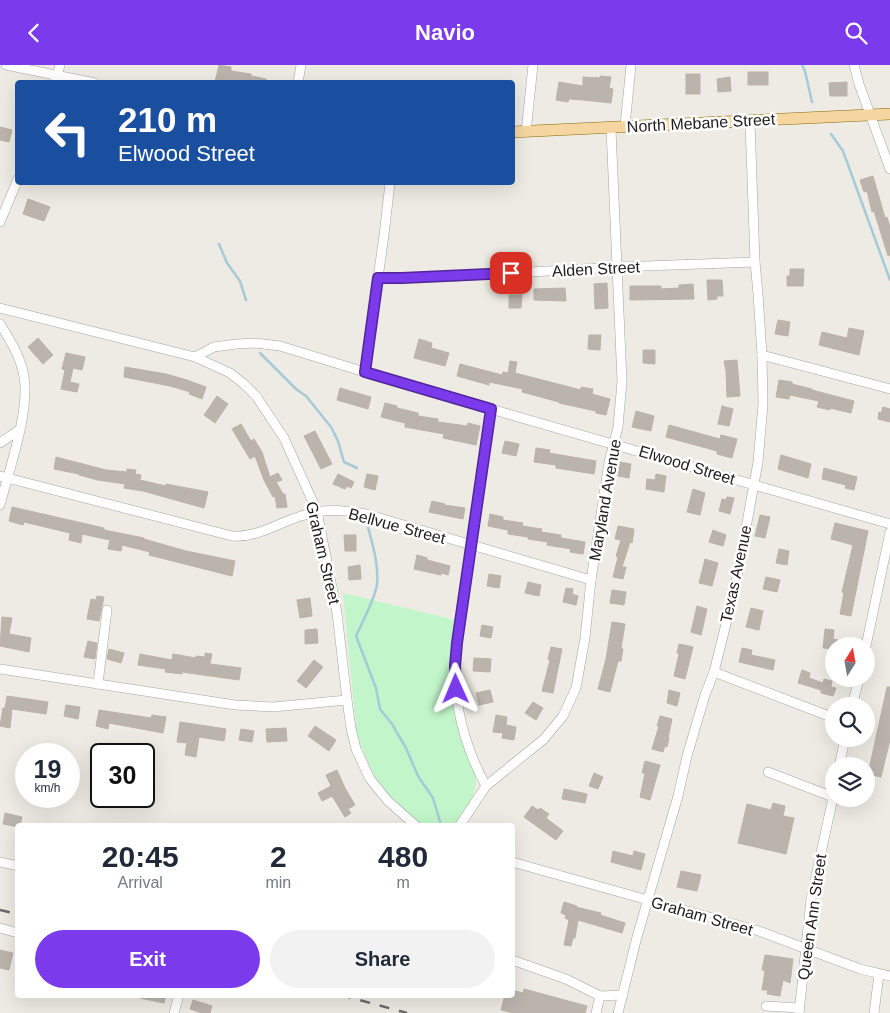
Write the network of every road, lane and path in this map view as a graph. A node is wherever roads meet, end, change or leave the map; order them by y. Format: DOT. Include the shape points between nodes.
graph roads {
  1 [pos="6,65"];
  2 [pos="301,65"];
  3 [pos="533,65"];
  4 [pos="631,65"];
  5 [pos="854,65"];
  6 [pos="58,74"];
  7 [pos="83,80"];
  8 [pos="298,80"];
  9 [pos="870,114"];
  10 [pos="890,114"];
  11 [pos="750,122"];
  12 [pos="625,126"];
  13 [pos="611,129"];
  14 [pos="526,132"];
  15 [pos="515,133"];
  16 [pos="890,169"];
  17 [pos="15,185"];
  18 [pos="390,185"];
  19 [pos="0,221"];
  20 [pos="754,263"];
  21 [pos="618,267"];
  22 [pos="378,278"];
  23 [pos="0,308"];
  24 [pos="1,329"];
  25 [pos="762,355"];
  26 [pos="195,357"];
  27 [pos="365,372"];
  28 [pos="890,389"];
  29 [pos="491,409"];
  30 [pos="19,431"];
  31 [pos="0,443"];
  32 [pos="614,444"];
  33 [pos="3,477"];
  34 [pos="754,485"];
  35 [pos="0,505"];
  36 [pos="317,511"];
  37 [pos="890,524"];
  38 [pos="890,532"];
  39 [pos="470,546"];
  40 [pos="591,580"];
  41 [pos="107,610"];
  42 [pos="868,637"];
  43 [pos="0,669"];
  44 [pos="714,672"];
  45 [pos="98,684"];
  46 [pos="347,700"];
  47 [pos="825,715"];
  48 [pos="768,772"];
  49 [pos="486,786"];
  50 [pos="825,792"];
  51 [pos="830,807"];
  52 [pos="410,823"];
  53 [pos="461,823"];
  54 [pos="0,862"];
  55 [pos="515,863"];
  56 [pos="15,865"];
  57 [pos="648,901"];
  58 [pos="0,928"];
  59 [pos="15,932"];
  60 [pos="805,950"];
  61 [pos="515,962"];
  62 [pos="879,974"];
  63 [pos="890,976"];
  64 [pos="623,995"];
  65 [pos="600,996"];
  66 [pos="178,998"];
  67 [pos="766,1006"];
  68 [pos="799,1011"];
  69 [pos="174,1013"];
  70 [pos="596,1013"];
  71 [pos="618,1013"];
  72 [pos="874,1013"];
  1 -- 6 [label="street"];
  2 -- 8 [label="street"];
  3 -- 14 [label="street"];
  4 -- 12 [label="street"];
  5 -- 9 [label="street"];
  6 -- 7 [label="street"];
  9 -- 10 [label="main road, North Mebane Street"];
  9 -- 11 [label="main road, North Mebane Street"];
  9 -- 16 [label="street"];
  11 -- 12 [label="main road, North Mebane Street"];
  11 -- 20 [label="street, Texas Avenue"];
  12 -- 13 [label="main road, North Mebane Street"];
  13 -- 14 [label="main road, North Mebane Street"];
  13 -- 21 [label="street, Maryland Avenue"];
  14 -- 15 [label="main road, North Mebane Street"];
  17 -- 19 [label="street"];
  18 -- 22 [label="street"];
  20 -- 21 [label="street, Alden Street"];
  20 -- 25 [label="street, Texas Avenue"];
  21 -- 22 [label="street, Alden Street"];
  21 -- 32 [label="street, Maryland Avenue" via="622,381"];
  22 -- 27 [label="street"];
  23 -- 26 [label="street, Graham Street"];
  24 -- 30 [label="street" via="17,355 24,376 24,411"];
  25 -- 28 [label="street"];
  25 -- 34 [label="street, Texas Avenue" via="762,427"];
  26 -- 27 [label="street, Elwood Street" via="214,347 261,343"];
  26 -- 36 [label="street, Graham Street" via="230,373 256,397 284,438"];
  27 -- 29 [label="street, Elwood Street"];
  29 -- 32 [label="street, Elwood Street"];
  29 -- 39 [label="street"];
  30 -- 31 [label="street"];
  30 -- 33 [label="street"];
  32 -- 34 [label="street, Elwood Street"];
  32 -- 40 [label="street, Maryland Avenue"];
  33 -- 35 [label="street"];
  33 -- 36 [label="street, Bellvue Street" via="232,536 252,535"];
  34 -- 37 [label="street, Elwood Street"];
  34 -- 44 [label="street, Texas Avenue" via="735,588"];
  36 -- 39 [label="street, Bellvue Street" via="366,514"];
  36 -- 46 [label="street, Graham Street" via="338,613"];
  38 -- 42 [label="street"];
  39 -- 40 [label="street, Bellvue Street"];
  39 -- 49 [label="street" via="457,643 456,689 464,727"];
  40 -- 49 [label="street, Maryland Avenue" via="585,638 572,699 544,739"];
  41 -- 45 [label="street"];
  43 -- 45 [label="street"];
  44 -- 47 [label="street"];
  44 -- 57 [label="street, Texas Avenue" via="687,756"];
  45 -- 46 [label="street" via="235,705 272,707"];
  46 -- 52 [label="street, Graham Street" via="361,762 380,792"];
  48 -- 50 [label="street"];
  49 -- 53 [label="street, Maryland Avenue"];
  51 -- 60 [label="street, Queen Ann Street" via="811,899"];
  54 -- 56 [label="street"];
  55 -- 57 [label="street, Graham Street"];
  57 -- 60 [label="street, Graham Street" via="759,931"];
  57 -- 64 [label="street, Texas Avenue"];
  58 -- 59 [label="street"];
  60 -- 62 [label="street, Graham Street"];
  60 -- 68 [label="street, Queen Ann Street"];
  61 -- 65 [label="street" via="566,979"];
  62 -- 63 [label="street, Graham Street"];
  62 -- 72 [label="street"];
  64 -- 65 [label="street"];
  64 -- 71 [label="street, Texas Avenue"];
  65 -- 70 [label="street"];
  66 -- 69 [label="street"];
  67 -- 68 [label="street"];
}
